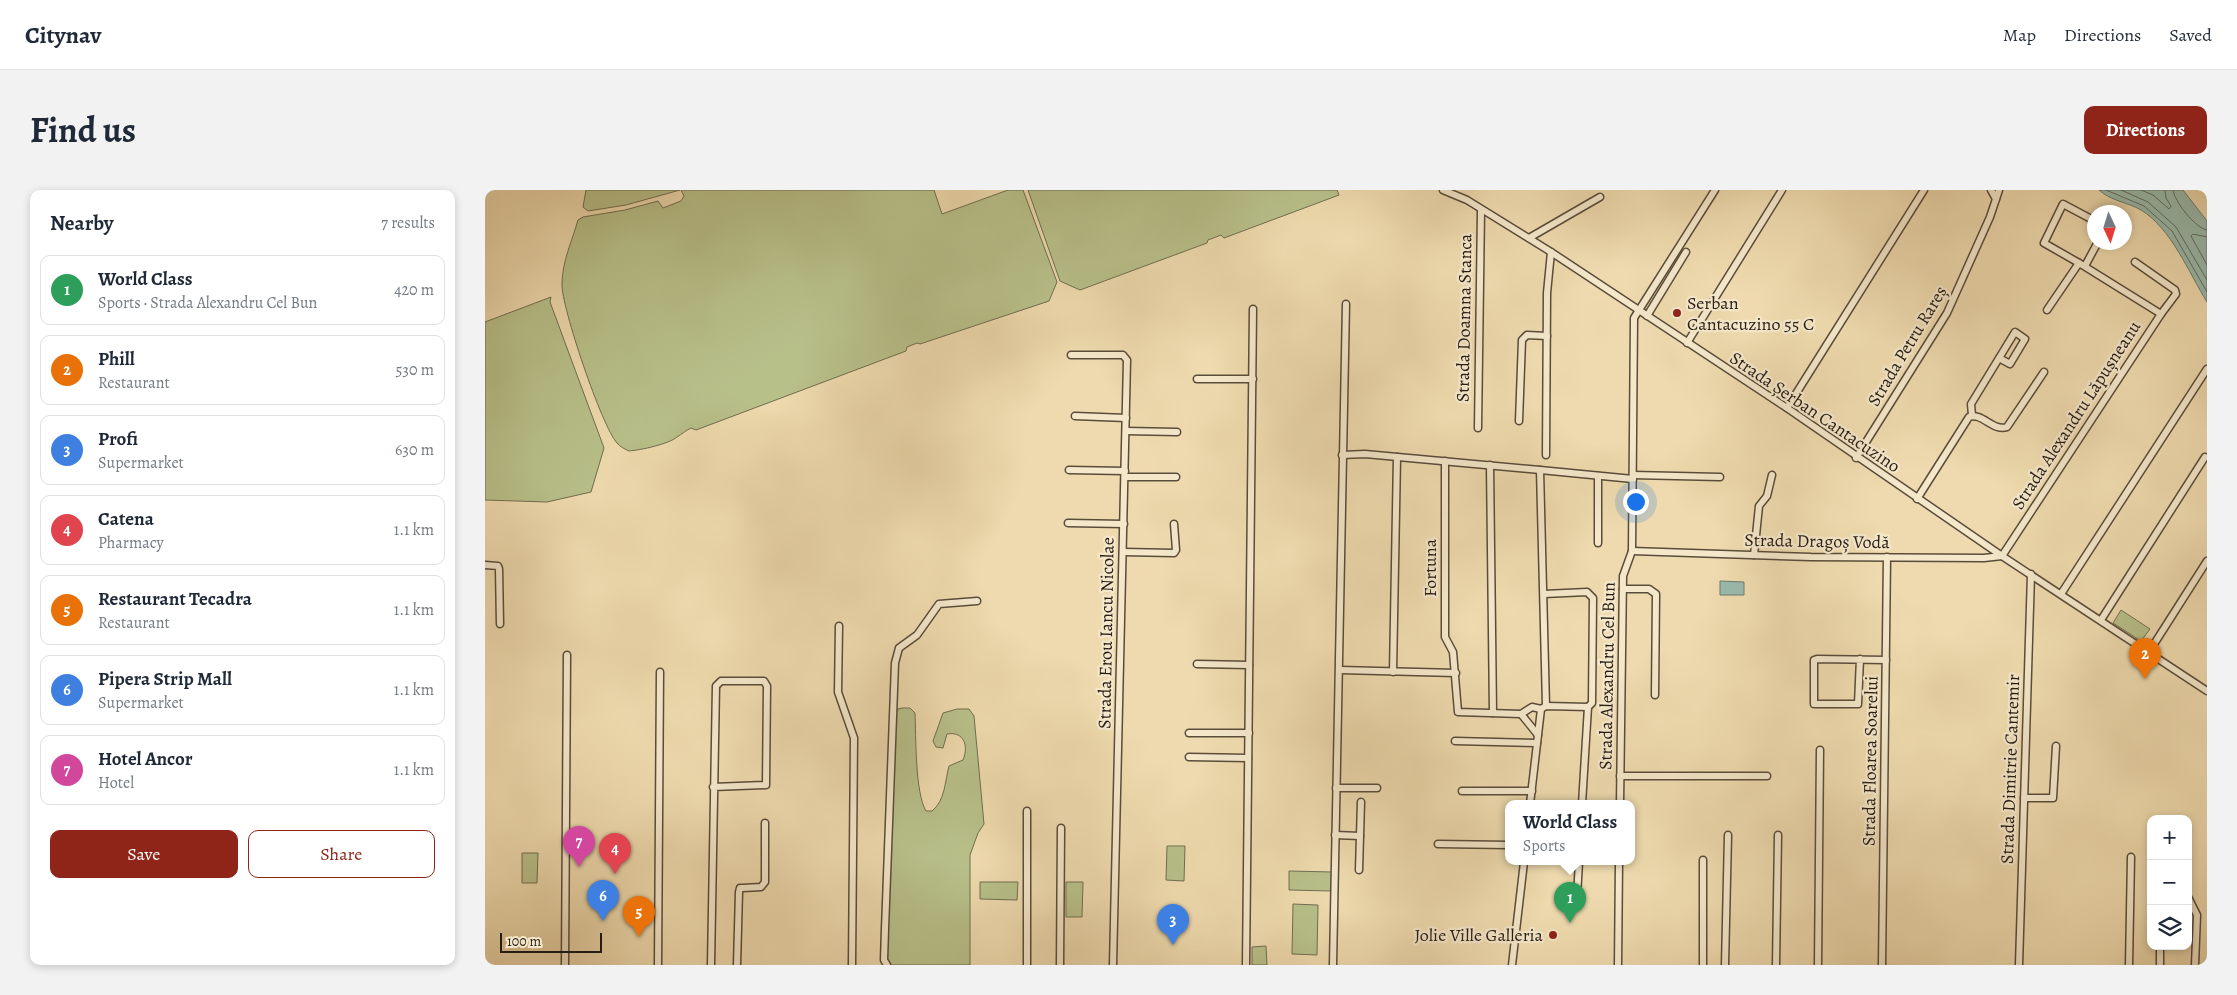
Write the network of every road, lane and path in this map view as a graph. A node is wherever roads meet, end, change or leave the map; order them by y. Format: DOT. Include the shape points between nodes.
graph roads {
  1 [pos="1443,190"];
  2 [pos="1715,190"];
  3 [pos="1782,190"];
  4 [pos="1924,190"];
  5 [pos="1991,190"];
  6 [pos="1999,190"];
  7 [pos="1600,197"];
  8 [pos="1996,199"];
  9 [pos="1481,210"];
  10 [pos="2087,218"];
  11 [pos="1529,238"];
  12 [pos="2092,250"];
  13 [pos="1551,252"];
  14 [pos="1686,252"];
  15 [pos="2135,262"];
  16 [pos="2082,264"];
  17 [pos="1346,304"];
  18 [pos="1253,309"];
  19 [pos="1639,310"];
  20 [pos="2047,310"];
  21 [pos="2161,314"];
  22 [pos="1647,316"];
  23 [pos="1547,336"];
  24 [pos="1687,343"];
  25 [pos="1071,355"];
  26 [pos="1999,358"];
  27 [pos="2207,370"];
  28 [pos="2044,372"];
  29 [pos="1197,379"];
  30 [pos="1253,380"];
  31 [pos="1789,405"];
  32 [pos="1972,415"];
  33 [pos="1075,416"];
  34 [pos="1126,418"];
  35 [pos="1519,421"];
  36 [pos="1478,428"];
  37 [pos="1125,431"];
  38 [pos="1177,432"];
  39 [pos="1341,455"];
  40 [pos="1546,455"];
  41 [pos="1397,457"];
  42 [pos="2205,457"];
  43 [pos="1856,458"];
  44 [pos="1445,461"];
  45 [pos="1490,465"];
  46 [pos="1069,470"];
  47 [pos="1540,470"];
  48 [pos="1125,474"];
  49 [pos="1773,475"];
  50 [pos="1598,476"];
  51 [pos="1176,477"];
  52 [pos="1633,477"];
  53 [pos="1720,477"];
  54 [pos="1917,499"];
  55 [pos="1068,523"];
  56 [pos="1124,524"];
  57 [pos="1174,524"];
  58 [pos="1598,542"];
  59 [pos="1632,551"];
  60 [pos="1123,552"];
  61 [pos="1754,555"];
  62 [pos="2002,556"];
  63 [pos="1887,557"];
  64 [pos="2207,561"];
  65 [pos="485,565"];
  66 [pos="2031,574"];
  67 [pos="1623,589"];
  68 [pos="1544,594"];
  69 [pos="2061,594"];
  70 [pos="977,602"];
  71 [pos="2101,620"];
  72 [pos="500,624"];
  73 [pos="839,626"];
  74 [pos="2149,652"];
  75 [pos="567,655"];
  76 [pos="1859,659"];
  77 [pos="1886,660"];
  78 [pos="1197,664"];
  79 [pos="1249,665"];
  80 [pos="1340,670"];
  81 [pos="660,672"];
  82 [pos="1393,672"];
  83 [pos="1456,673"];
  84 [pos="2207,691"];
  85 [pos="1655,695"];
  86 [pos="1588,707"];
  87 [pos="1543,708"];
  88 [pos="1493,713"];
  89 [pos="1521,714"];
  90 [pos="1189,733"];
  91 [pos="1249,733"];
  92 [pos="1538,735"];
  93 [pos="1455,741"];
  94 [pos="1537,743"];
  95 [pos="2055,746"];
  96 [pos="1820,750"];
  97 [pos="1189,757"];
  98 [pos="1248,758"];
  99 [pos="1620,776"];
  100 [pos="1767,776"];
  101 [pos="713,787"];
  102 [pos="1336,788"];
  103 [pos="1377,788"];
  104 [pos="1532,790"];
  105 [pos="1462,791"];
  106 [pos="2024,798"];
  107 [pos="1531,800"];
  108 [pos="1582,800"];
  109 [pos="1620,800"];
  110 [pos="1361,802"];
  111 [pos="1027,811"];
  112 [pos="765,823"];
  113 [pos="1061,828"];
  114 [pos="1335,835"];
  115 [pos="1728,835"];
  116 [pos="1778,835"];
  117 [pos="1360,836"];
  118 [pos="1438,844"];
  119 [pos="1505,845"];
  120 [pos="2131,857"];
  121 [pos="1703,860"];
  122 [pos="1523,865"];
  123 [pos="1579,865"];
  124 [pos="1619,865"];
  125 [pos="1359,870"];
  126 [pos="1577,896"];
  127 [pos="2192,904"];
  128 [pos="2160,950"];
  129 [pos="565,965"];
  130 [pos="658,965"];
  131 [pos="711,965"];
  132 [pos="737,965"];
  133 [pos="852,965"];
  134 [pos="887,965"];
  135 [pos="1027,965"];
  136 [pos="1060,965"];
  137 [pos="1113,965"];
  138 [pos="1246,965"];
  139 [pos="1333,965"];
  140 [pos="1511,965"];
  141 [pos="1618,965"];
  142 [pos="1703,965"];
  143 [pos="1725,965"];
  144 [pos="1776,965"];
  145 [pos="1818,965"];
  146 [pos="1882,965"];
  147 [pos="2019,965"];
  148 [pos="2129,965"];
  149 [pos="2160,965"];
  150 [pos="2195,965"];
  1 -- 9 [label="street, Strada Șerban Cantacuzino"];
  2 -- 19 [label="street"];
  3 -- 24 [label="street"];
  4 -- 31 [label="street"];
  5 -- 8 [label="street"];
  6 -- 8 [label="street, Strada Petru Rareș"];
  7 -- 11 [label="street"];
  8 -- 43 [label="street, Strada Petru Rareș" via="1947,313"];
  9 -- 11 [label="street, Strada Șerban Cantacuzino"];
  9 -- 36 [label="street, Strada Doamna Stanca"];
  10 -- 16 [label="street" via="2063,204 2044,243"];
  11 -- 13 [label="street, Strada Șerban Cantacuzino"];
  12 -- 16 [label="street"];
  13 -- 19 [label="street, Strada Șerban Cantacuzino"];
  13 -- 23 [label="street"];
  14 -- 22 [label="street"];
  15 -- 21 [label="street, Strada Alexandru Lăpușneanu" via="2177,292"];
  16 -- 20 [label="street"];
  16 -- 21 [label="street"];
  17 -- 39 [label="street"];
  18 -- 30 [label="street"];
  19 -- 22 [label="street, Strada Șerban Cantacuzino"];
  19 -- 52 [label="street, Strada Alexandru Cel Bun" via="1634,318"];
  21 -- 62 [label="street, Strada Alexandru Lăpușneanu"];
  22 -- 24 [label="street, Strada Șerban Cantacuzino"];
  23 -- 35 [label="street" via="1527,335 1522,340"];
  23 -- 40 [label="street"];
  24 -- 31 [label="street, Strada Șerban Cantacuzino"];
  25 -- 34 [label="street, Strada Erou Iancu Nicolae" via="1125,356"];
  26 -- 26 [label="street" via="2015,332 2025,339 2010,364"];
  26 -- 32 [label="street" via="1971,404"];
  27 -- 69 [label="street"];
  28 -- 32 [label="street" via="2007,427 1998,428"];
  29 -- 30 [label="street"];
  30 -- 79 [label="street"];
  31 -- 43 [label="street, Strada Șerban Cantacuzino"];
  32 -- 54 [label="street"];
  33 -- 34 [label="street"];
  34 -- 37 [label="street, Strada Erou Iancu Nicolae"];
  37 -- 38 [label="street"];
  37 -- 48 [label="street, Strada Erou Iancu Nicolae"];
  39 -- 41 [label="street"];
  39 -- 80 [label="street"];
  41 -- 44 [label="street"];
  41 -- 82 [label="street"];
  42 -- 71 [label="street"];
  43 -- 54 [label="street, Strada Șerban Cantacuzino"];
  44 -- 45 [label="street"];
  44 -- 83 [label="street, Fortuna" via="1445,637 1453,652"];
  45 -- 47 [label="street"];
  45 -- 88 [label="street"];
  46 -- 48 [label="street"];
  47 -- 50 [label="street"];
  47 -- 68 [label="street"];
  48 -- 51 [label="street"];
  48 -- 56 [label="street, Strada Erou Iancu Nicolae"];
  49 -- 61 [label="street" via="1767,496 1759,506"];
  50 -- 52 [label="street"];
  50 -- 58 [label="street"];
  52 -- 53 [label="street"];
  52 -- 59 [label="street, Strada Alexandru Cel Bun"];
  54 -- 62 [label="street, Strada Șerban Cantacuzino"];
  55 -- 56 [label="street"];
  56 -- 60 [label="street, Strada Erou Iancu Nicolae"];
  57 -- 60 [label="street" via="1174,553"];
  59 -- 61 [label="street, Strada Dragoș Vodă"];
  59 -- 67 [label="street, Strada Alexandru Cel Bun" via="1623,576"];
  60 -- 137 [label="street, Strada Erou Iancu Nicolae"];
  61 -- 63 [label="street, Strada Dragoș Vodă"];
  62 -- 63 [label="street, Strada Dragoș Vodă"];
  62 -- 66 [label="street, Strada Șerban Cantacuzino"];
  63 -- 77 [label="street, Strada Floarea Soarelui"];
  64 -- 74 [label="street"];
  65 -- 72 [label="street" via="498,566 499,569"];
  66 -- 69 [label="street, Strada Șerban Cantacuzino"];
  66 -- 106 [label="street, Strada Dimitrie Cantemir"];
  67 -- 85 [label="street" via="1649,589 1656,594"];
  67 -- 99 [label="street, Strada Alexandru Cel Bun"];
  68 -- 86 [label="street" via="1587,592 1593,598 1592,703"];
  68 -- 87 [label="street"];
  69 -- 71 [label="street, Strada Șerban Cantacuzino"];
  70 -- 134 [label="street" via="939,604 917,635 899,648 895,663 884,937"];
  71 -- 74 [label="street, Strada Șerban Cantacuzino"];
  73 -- 133 [label="street" via="838,692 854,738"];
  74 -- 84 [label="street, Strada Șerban Cantacuzino"];
  75 -- 129 [label="street"];
  76 -- 76 [label="street" via="1814,660 1813,704 1858,704"];
  76 -- 77 [label="street"];
  77 -- 146 [label="street, Strada Floarea Soarelui"];
  78 -- 79 [label="street"];
  79 -- 91 [label="street"];
  80 -- 82 [label="street"];
  80 -- 102 [label="street"];
  81 -- 130 [label="street"];
  82 -- 83 [label="street"];
  83 -- 88 [label="street, Fortuna" via="1458,712"];
  86 -- 87 [label="street"];
  86 -- 108 [label="street"];
  87 -- 89 [label="street" via="1532,707"];
  87 -- 92 [label="street"];
  88 -- 89 [label="street"];
  89 -- 92 [label="street"];
  90 -- 91 [label="street"];
  91 -- 98 [label="street"];
  92 -- 94 [label="street"];
  93 -- 94 [label="street"];
  94 -- 104 [label="street"];
  95 -- 106 [label="street" via="2053,798"];
  96 -- 145 [label="street"];
  97 -- 98 [label="street"];
  98 -- 138 [label="street"];
  99 -- 100 [label="street"];
  99 -- 109 [label="street, Strada Alexandru Cel Bun"];
  101 -- 101 [label="street" via="766,785 767,686 764,681 718,682"];
  101 -- 131 [label="street"];
  102 -- 103 [label="street"];
  102 -- 114 [label="street"];
  104 -- 105 [label="street"];
  104 -- 107 [label="street"];
  106 -- 147 [label="street, Strada Dimitrie Cantemir"];
  110 -- 117 [label="street"];
  111 -- 135 [label="street"];
  112 -- 132 [label="street" via="765,882 761,887 740,888 739,892"];
  113 -- 136 [label="street"];
  114 -- 117 [label="street"];
  114 -- 139 [label="street"];
  115 -- 143 [label="street"];
  116 -- 144 [label="street"];
  117 -- 125 [label="street"];
  118 -- 119 [label="street"];
  120 -- 148 [label="street"];
  121 -- 142 [label="street"];
  122 -- 140 [label="street"];
  123 -- 126 [label="street"];
  124 -- 141 [label="street"];
  127 -- 150 [label="street" via="2197,915"];
  128 -- 149 [label="street"];
}
